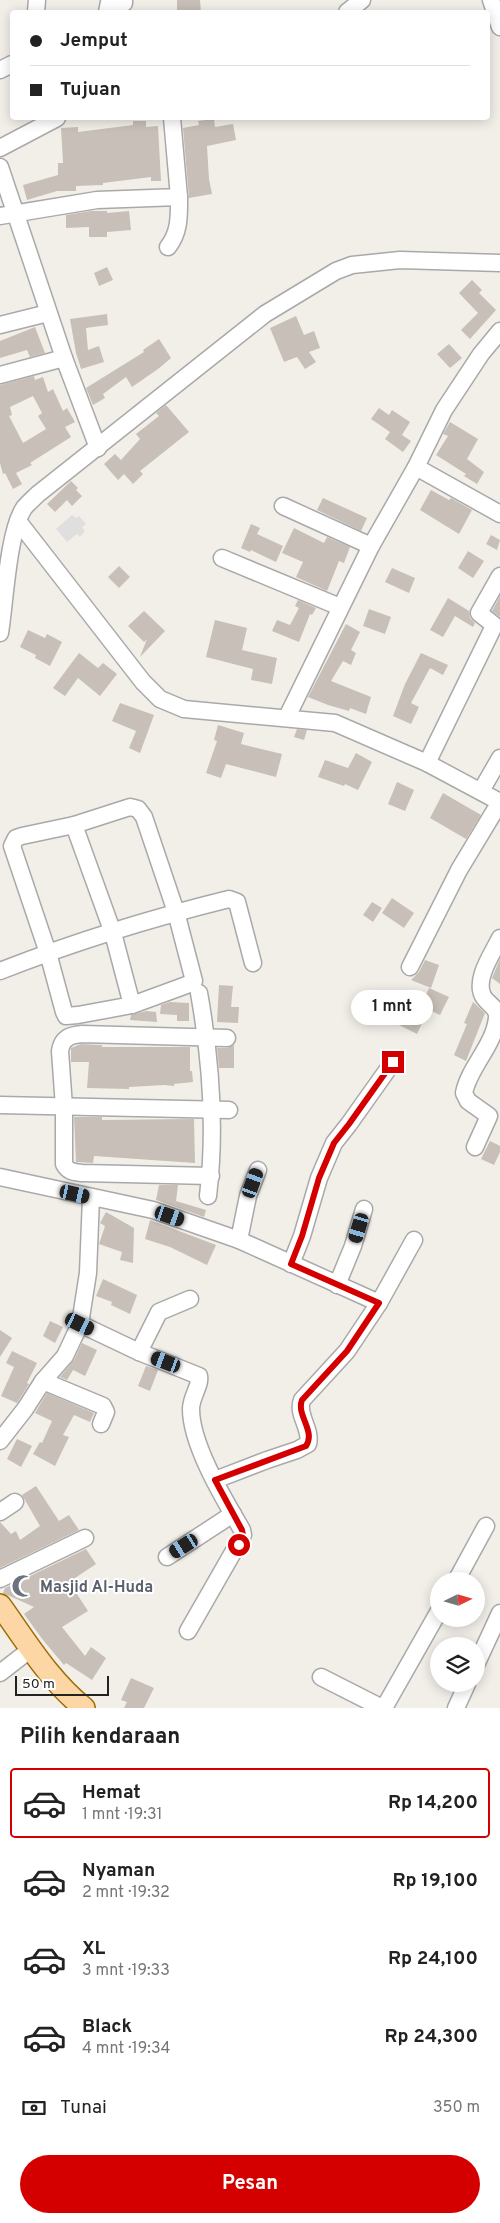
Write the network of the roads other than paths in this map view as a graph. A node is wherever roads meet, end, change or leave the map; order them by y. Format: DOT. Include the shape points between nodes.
graph roads {
  1 [pos="362,0"];
  2 [pos="495,4"];
  3 [pos="350,10"];
  4 [pos="500,27"];
  5 [pos="53,120"];
  6 [pos="172,120"];
  7 [pos="0,148"];
  8 [pos="0,167"];
  9 [pos="179,197"];
  10 [pos="0,216"];
  11 [pos="17,216"];
  12 [pos="0,223"];
  13 [pos="168,247"];
  14 [pos="500,264"];
  15 [pos="48,313"];
  16 [pos="0,325"];
  17 [pos="500,331"];
  18 [pos="64,358"];
  19 [pos="0,375"];
  20 [pos="98,448"];
  21 [pos="416,467"];
  22 [pos="282,506"];
  23 [pos="500,514"];
  24 [pos="18,521"];
  25 [pos="371,546"];
  26 [pos="222,558"];
  27 [pos="500,576"];
  28 [pos="340,608"];
  29 [pos="1,626"];
  30 [pos="287,717"];
  31 [pos="500,758"];
  32 [pos="427,763"];
  33 [pos="481,791"];
  34 [pos="74,825"];
  35 [pos="176,912"];
  36 [pos="113,933"];
  37 [pos="500,938"];
  38 [pos="48,952"];
  39 [pos="253,963"];
  40 [pos="410,967"];
  41 [pos="0,971"];
  42 [pos="200,994"];
  43 [pos="132,1005"];
  44 [pos="207,1036"];
  45 [pos="226,1038"];
  46 [pos="494,1047"];
  47 [pos="393,1062"];
  48 [pos="0,1105"];
  49 [pos="64,1107"];
  50 [pos="211,1110"];
  51 [pos="229,1110"];
  52 [pos="494,1118"];
  53 [pos="475,1147"];
  54 [pos="258,1170"];
  55 [pos="211,1176"];
  56 [pos="0,1177"];
  57 [pos="208,1196"];
  58 [pos="91,1198"];
  59 [pos="364,1209"];
  60 [pos="239,1240"];
  61 [pos="414,1240"];
  62 [pos="291,1264"];
  63 [pos="337,1285"];
  64 [pos="190,1299"];
  65 [pos="379,1303"];
  66 [pos="80,1324"];
  67 [pos="139,1352"];
  68 [pos="44,1381"];
  69 [pos="101,1424"];
  70 [pos="0,1440"];
  71 [pos="215,1480"];
  72 [pos="15,1502"];
  73 [pos="0,1512"];
  74 [pos="233,1514"];
  75 [pos="486,1526"];
  76 [pos="85,1538"];
  77 [pos="167,1557"];
  78 [pos="461,1572"];
  79 [pos="0,1579"];
  80 [pos="0,1605"];
  81 [pos="500,1613"];
  82 [pos="430,1627"];
  83 [pos="188,1631"];
  84 [pos="485,1646"];
  85 [pos="32,1649"];
  86 [pos="0,1673"];
  87 [pos="321,1677"];
  88 [pos="464,1692"];
  89 [pos="83,1707"];
  90 [pos="383,1708"];
  91 [pos="456,1708"];
  1 -- 3 [label="street"];
  2 -- 4 [label="street"];
  5 -- 7 [label="street"];
  6 -- 9 [label="street"];
  8 -- 11 [label="street"];
  9 -- 11 [label="street" via="97,200"];
  9 -- 13 [label="street" via="179,224"];
  10 -- 11 [label="street"];
  11 -- 12 [label="street"];
  11 -- 15 [label="street"];
  14 -- 20 [label="street" via="400,260 352,265 336,271 265,314"];
  15 -- 16 [label="street"];
  15 -- 18 [label="street"];
  17 -- 21 [label="street" via="444,410"];
  18 -- 19 [label="street"];
  18 -- 20 [label="street"];
  20 -- 24 [label="street" via="38,494 25,507"];
  21 -- 23 [label="street"];
  21 -- 25 [label="street"];
  22 -- 25 [label="street"];
  24 -- 29 [label="street"];
  24 -- 30 [label="street" via="143,682 160,699 184,709"];
  25 -- 28 [label="street"];
  26 -- 28 [label="street"];
  27 -- 32 [label="street" via="479,612 494,625"];
  28 -- 30 [label="street"];
  30 -- 32 [label="street" via="335,723"];
  31 -- 33 [label="street"];
  32 -- 33 [label="street"];
  33 -- 40 [label="street" via="500,802 459,870"];
  34 -- 35 [label="street" via="121,809 138,809 144,817"];
  34 -- 36 [label="street"];
  34 -- 38 [label="street" via="16,838 12,846"];
  35 -- 36 [label="street"];
  35 -- 39 [label="street" via="234,899"];
  35 -- 43 [label="street" via="193,982"];
  36 -- 38 [label="street"];
  36 -- 43 [label="street"];
  37 -- 46 [label="street" via="480,984 483,997 497,1014"];
  38 -- 41 [label="street"];
  38 -- 43 [label="street" via="66,1016"];
  42 -- 44 [label="street"];
  44 -- 45 [label="street"];
  44 -- 49 [label="street" via="82,1034 66,1038 60,1050"];
  44 -- 50 [label="street"];
  46 -- 52 [label="street" via="464,1093 468,1101"];
  47 -- 62 [label="street" via="334,1143"];
  48 -- 49 [label="street"];
  49 -- 50 [label="street"];
  49 -- 55 [label="street" via="64,1164 72,1172"];
  50 -- 51 [label="street"];
  50 -- 55 [label="street"];
  52 -- 53 [label="street"];
  54 -- 60 [label="street" via="248,1196"];
  55 -- 57 [label="street"];
  56 -- 58 [label="street"];
  58 -- 60 [label="street" via="154,1210"];
  58 -- 66 [label="street" via="88,1272"];
  59 -- 63 [label="street"];
  60 -- 62 [label="street"];
  61 -- 65 [label="street"];
  62 -- 63 [label="street"];
  63 -- 65 [label="street"];
  64 -- 67 [label="street" via="159,1312"];
  65 -- 71 [label="street" via="347,1351 302,1400 301,1410 309,1434 306,1446"];
  66 -- 67 [label="street"];
  66 -- 68 [label="street" via="65,1356"];
  67 -- 71 [label="street" via="199,1376 190,1410 199,1445"];
  68 -- 69 [label="street" via="105,1408"];
  68 -- 70 [label="street"];
  71 -- 74 [label="street"];
  72 -- 73 [label="street"];
  74 -- 77 [label="street"];
  74 -- 83 [label="street" via="243,1535"];
  75 -- 78 [label="street"];
  76 -- 79 [label="street"];
  80 -- 85 [label="main road"];
  81 -- 84 [label="street"];
  82 -- 90 [label="street"];
  85 -- 86 [label="street"];
  85 -- 89 [label="main road" via="50,1675"];
  87 -- 90 [label="street"];
  88 -- 91 [label="street"];
}
